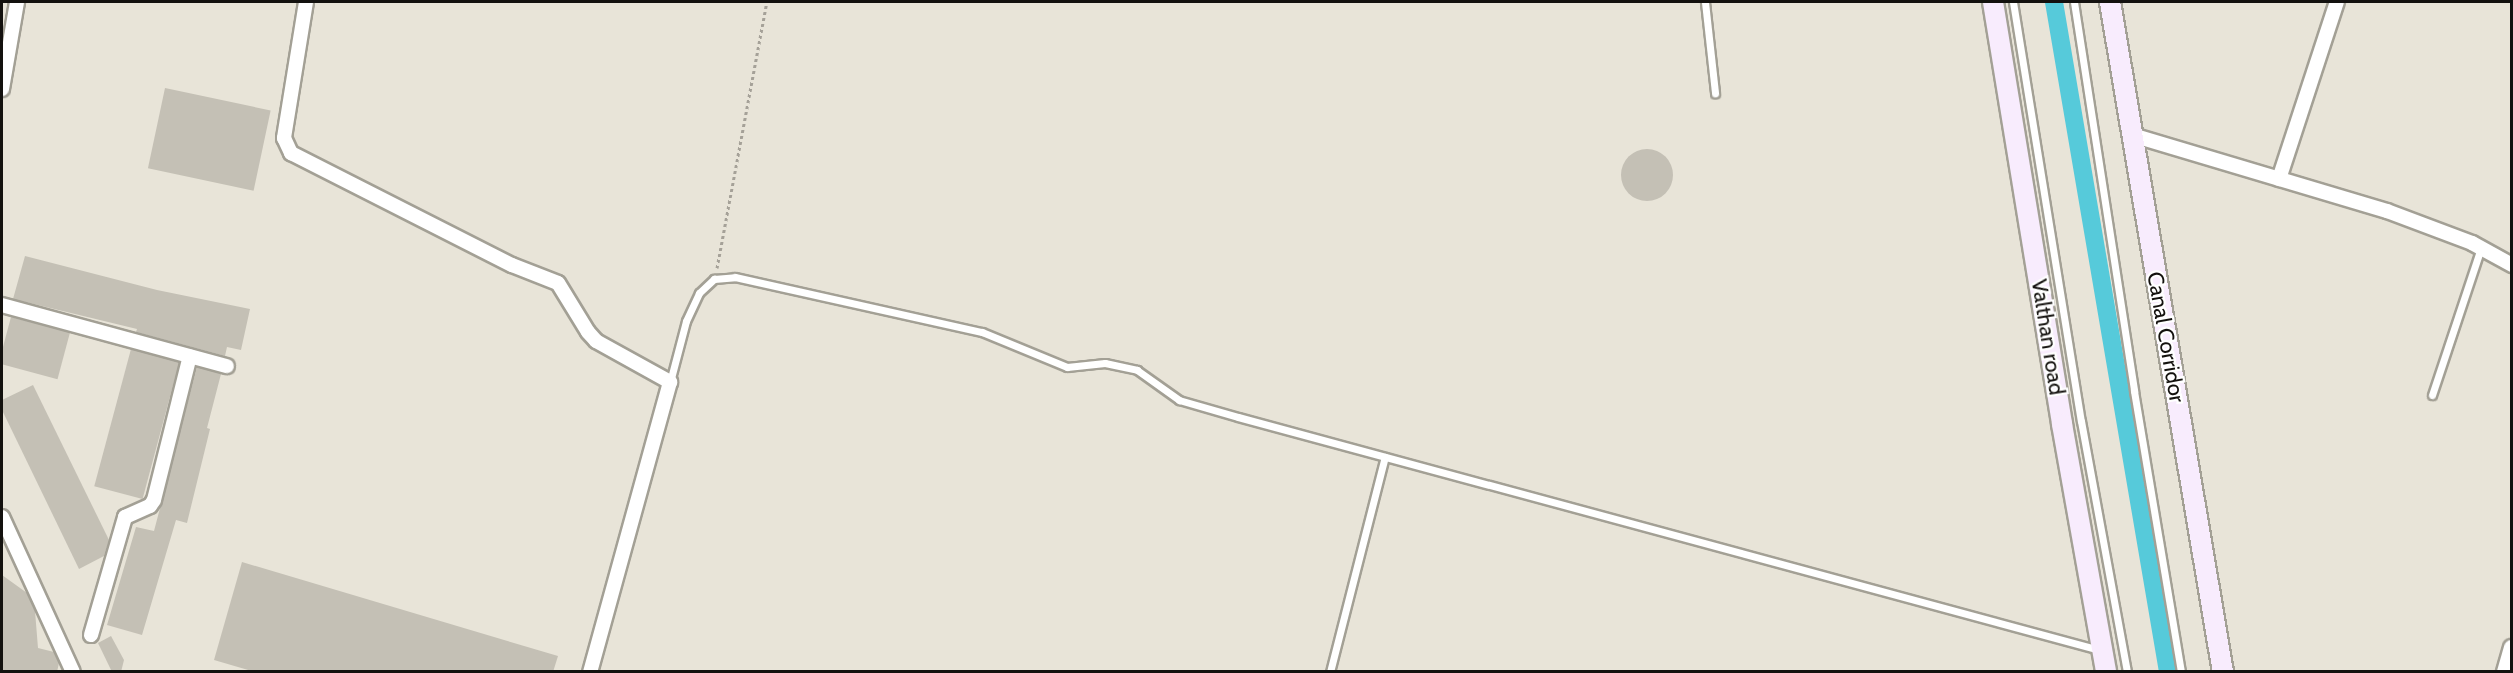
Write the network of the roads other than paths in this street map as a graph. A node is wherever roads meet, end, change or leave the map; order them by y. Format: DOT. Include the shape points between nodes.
graph roads {
  1 [pos="17,2"];
  2 [pos="306,2"];
  3 [pos="1706,2"];
  4 [pos="1993,2"];
  5 [pos="2013,2"];
  6 [pos="2074,2"];
  7 [pos="2110,2"];
  8 [pos="2337,2"];
  9 [pos="2,88"];
  10 [pos="1715,93"];
  11 [pos="2132,135"];
  12 [pos="2279,179"];
  13 [pos="2481,248"];
  14 [pos="2511,265"];
  15 [pos="2,305"];
  16 [pos="190,356"];
  17 [pos="227,366"];
  18 [pos="670,382"];
  19 [pos="2432,395"];
  20 [pos="1385,457"];
  21 [pos="2,517"];
  22 [pos="91,635"];
  23 [pos="2511,648"];
  24 [pos="2102,651"];
  25 [pos="73,672"];
  26 [pos="591,672"];
  27 [pos="1330,672"];
  28 [pos="2106,672"];
  29 [pos="2127,672"];
  30 [pos="2181,672"];
  31 [pos="2223,672"];
  32 [pos="2505,672"];
  1 -- 9 [label="street"];
  2 -- 18 [label="street" via="284,138 291,153 512,265 558,283 596,341"];
  3 -- 10 [label="lane"];
  4 -- 24 [label="main road, Valthan road"];
  5 -- 29 [label="lane" via="2081,421"];
  6 -- 30 [label="lane"];
  7 -- 11 [label="main road, Canal Corridor"];
  8 -- 12 [label="street"];
  11 -- 12 [label="street"];
  11 -- 31 [label="main road, Canal Corridor"];
  12 -- 13 [label="street" via="2387,211"];
  13 -- 14 [label="street"];
  13 -- 19 [label="lane"];
  15 -- 16 [label="street"];
  16 -- 17 [label="street"];
  16 -- 22 [label="street" via="154,500 150,506 125,517"];
  18 -- 20 [label="lane" via="699,293 714,279 735,277 982,332 1067,367 1105,363 1137,370 1179,400"];
  18 -- 26 [label="street"];
  20 -- 24 [label="lane"];
  20 -- 27 [label="lane"];
  21 -- 25 [label="street"];
  23 -- 32 [label="street"];
  24 -- 28 [label="main road, Valthan road"];
}
